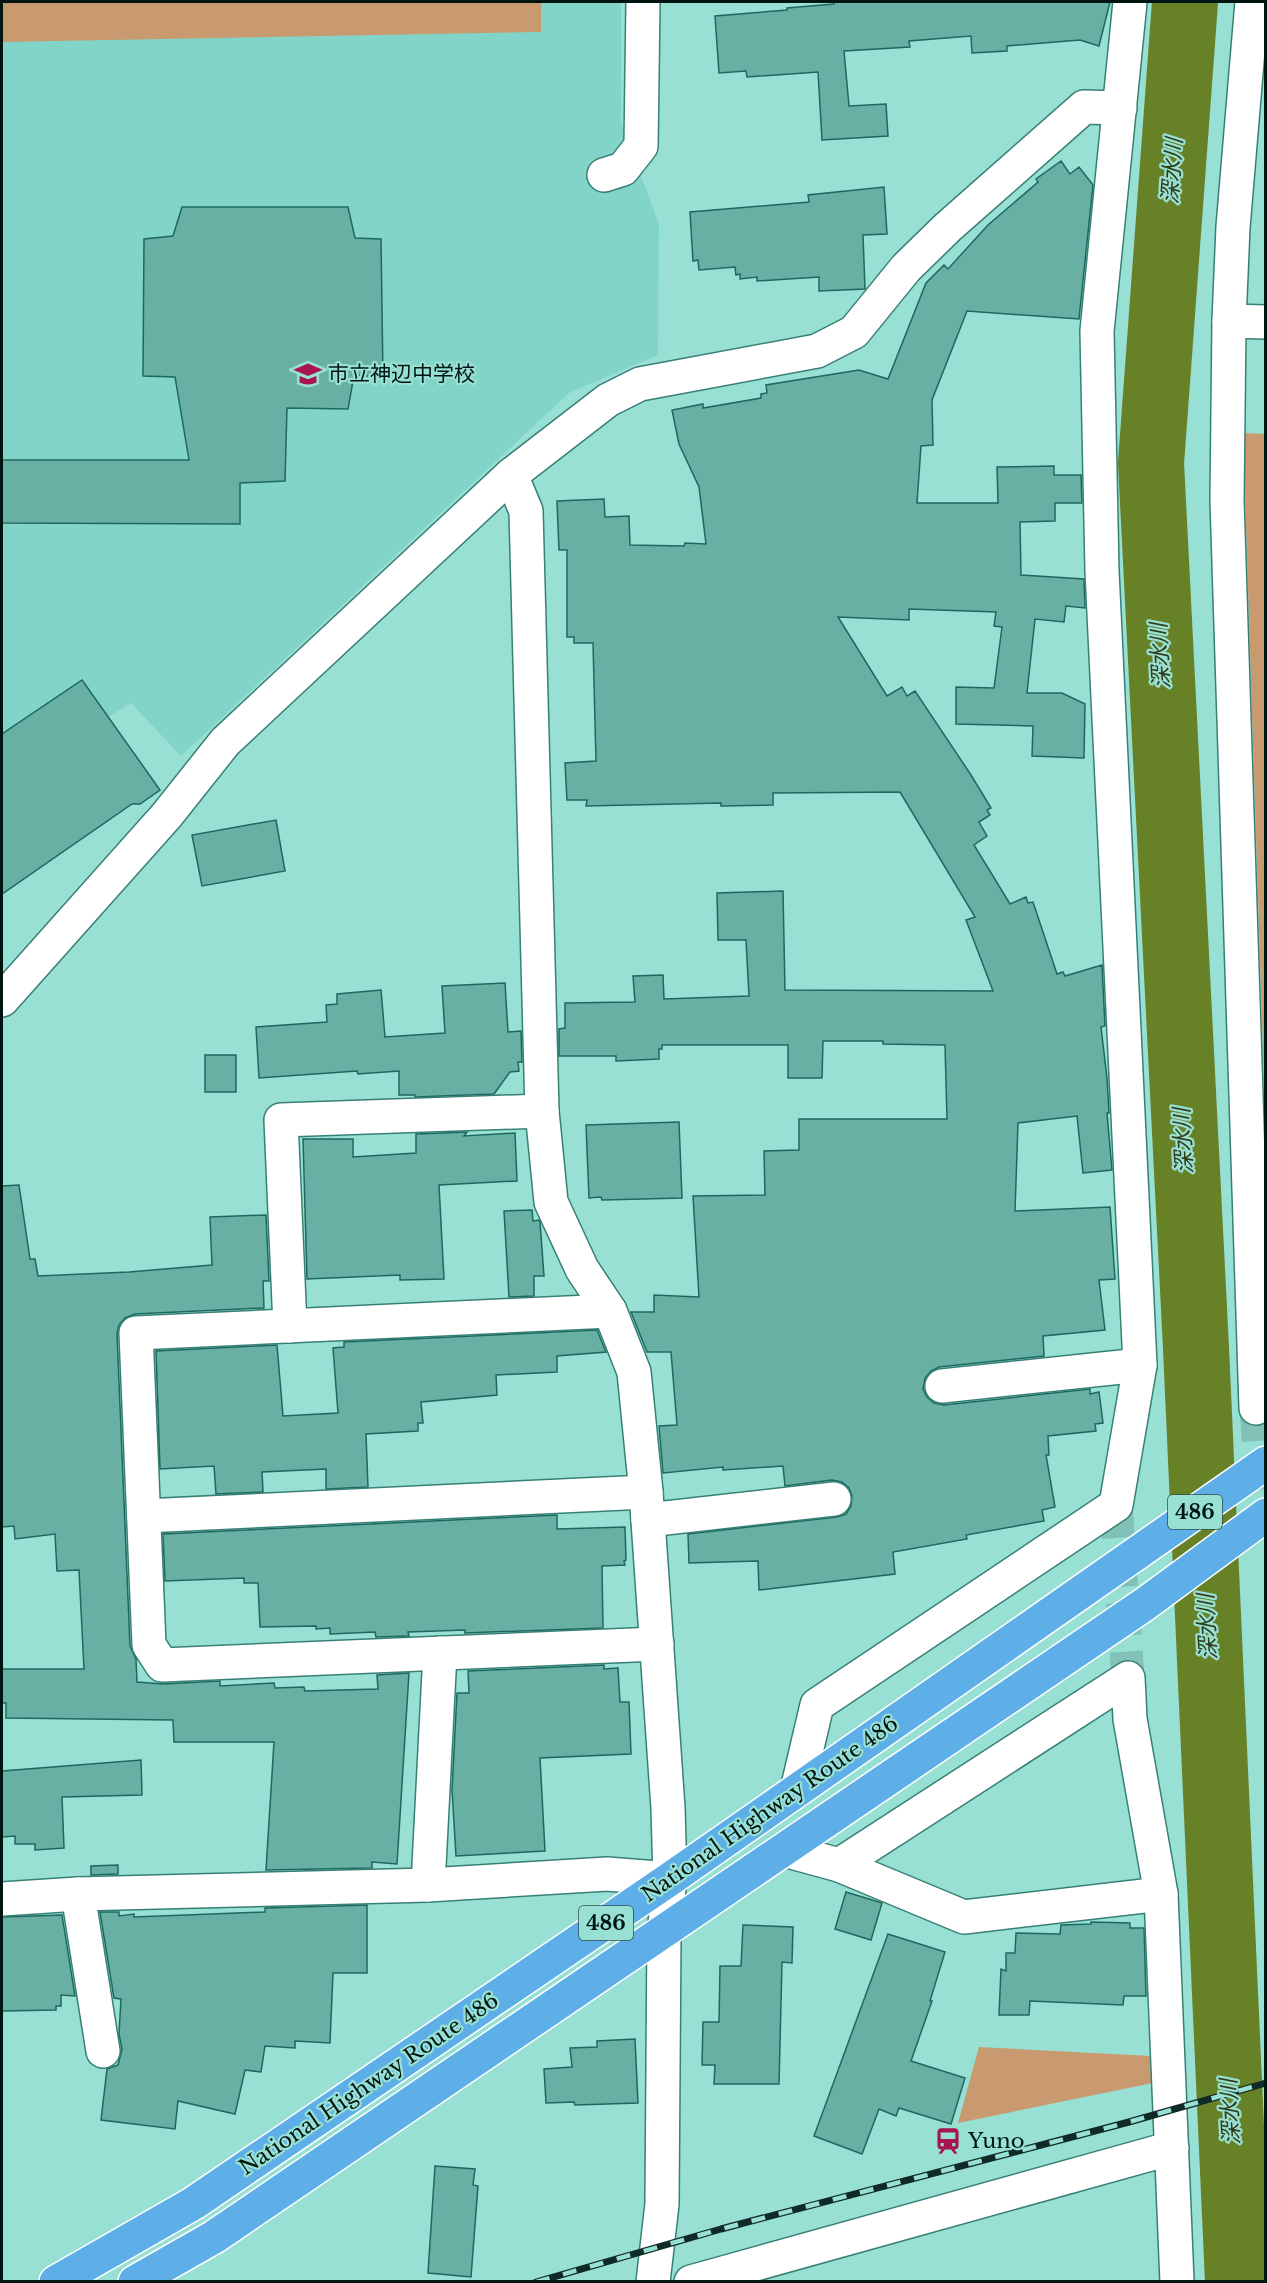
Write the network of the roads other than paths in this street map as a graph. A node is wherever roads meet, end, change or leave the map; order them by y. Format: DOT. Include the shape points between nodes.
graph roads {
  1 [pos="643,2"];
  2 [pos="1130,2"];
  3 [pos="1252,2"];
  4 [pos="1120,108"];
  5 [pos="604,175"];
  6 [pos="1229,321"];
  7 [pos="1266,322"];
  8 [pos="511,475"];
  9 [pos="2,1000"];
  10 [pos="1256,1100"];
  11 [pos="542,1111"];
  12 [pos="610,1311"];
  13 [pos="290,1326"];
  14 [pos="1140,1365"];
  15 [pos="942,1386"];
  16 [pos="1266,1402"];
  17 [pos="1255,1470"];
  18 [pos="834,1499"];
  19 [pos="647,1506"];
  20 [pos="144,1516"];
  21 [pos="1256,1521"];
  22 [pos="657,1644"];
  23 [pos="440,1653"];
  24 [pos="797,1790"];
  25 [pos="784,1850"];
  26 [pos="839,1865"];
  27 [pos="669,1879"];
  28 [pos="428,1885"];
  29 [pos="78,1894"];
  30 [pos="1161,1894"];
  31 [pos="2,1899"];
  32 [pos="664,1932"];
  33 [pos="103,2051"];
  34 [pos="1172,2148"];
  35 [pos="651,2281"];
  36 [pos="56,2282"];
  37 [pos="135,2282"];
  38 [pos="691,2282"];
  39 [pos="1177,2282"];
  1 -- 5 [label="street" via="641,146 623,169"];
  2 -- 4 [label="street"];
  3 -- 6 [label="street"];
  4 -- 8 [label="street" via="1084,107 906,268 854,332 817,351 640,384 608,400"];
  4 -- 14 [label="street" via="1097,343 1103,583"];
  6 -- 7 [label="street"];
  6 -- 10 [label="street" via="1227,500"];
  8 -- 9 [label="street" via="225,742 167,815"];
  8 -- 11 [label="street" via="526,511"];
  10 -- 16 [label="street" via="1257,1408"];
  11 -- 12 [label="street" via="551,1202 582,1269"];
  11 -- 13 [label="street" via="281,1120"];
  12 -- 13 [label="street"];
  12 -- 19 [label="street" via="634,1372"];
  13 -- 20 [label="street" via="136,1333"];
  14 -- 15 [label="street"];
  14 -- 24 [label="street" via="1116,1504 817,1705"];
  17 -- 24 [label="highway, National Highway Route 486 / 486"];
  18 -- 19 [label="street"];
  19 -- 20 [label="street"];
  19 -- 22 [label="street"];
  20 -- 23 [label="street" via="149,1645 162,1665"];
  21 -- 25 [label="highway, National Highway Route 486 / 486" via="1145,1604"];
  22 -- 23 [label="street"];
  22 -- 27 [label="street"];
  23 -- 28 [label="street"];
  24 -- 27 [label="highway, National Highway Route 486 / 486"];
  25 -- 26 [label="street"];
  25 -- 32 [label="highway, National Highway Route 486 / 486"];
  26 -- 30 [label="street" via="964,1917"];
  26 -- 30 [label="street" via="1128,1678 1130,1719"];
  27 -- 28 [label="street" via="607,1874"];
  27 -- 32 [label="street"];
  27 -- 36 [label="highway, National Highway Route 486 / 486" via="194,2203"];
  28 -- 29 [label="street"];
  29 -- 31 [label="street"];
  29 -- 33 [label="street"];
  30 -- 34 [label="street"];
  32 -- 35 [label="street" via="662,2204"];
  32 -- 37 [label="highway, National Highway Route 486 / 486" via="214,2237"];
  34 -- 38 [label="street"];
  34 -- 39 [label="street"];
}
